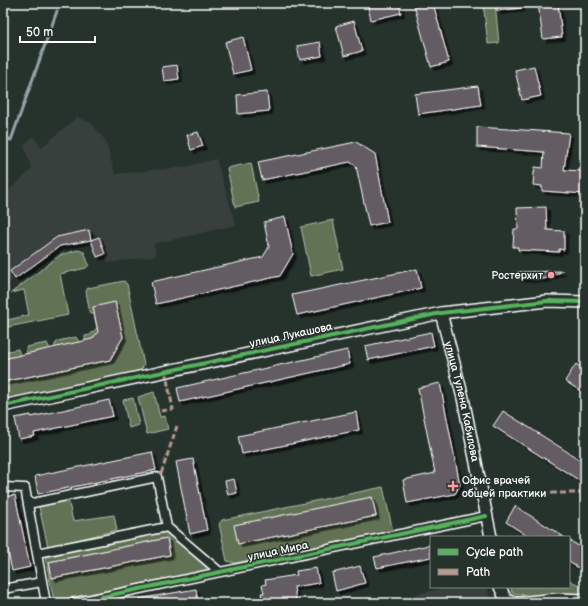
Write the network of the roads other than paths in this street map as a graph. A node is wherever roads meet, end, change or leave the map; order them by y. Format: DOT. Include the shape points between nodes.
graph roads {
  1 [pos="585,302"];
  2 [pos="441,313"];
  3 [pos="3,406"];
  4 [pos="3,488"];
  5 [pos="28,504"];
  6 [pos="486,516"];
  7 [pos="167,527"];
  8 [pos="491,536"];
  9 [pos="37,553"];
  10 [pos="220,572"];
  11 [pos="42,582"];
  12 [pos="501,588"];
  13 [pos="3,589"];
  14 [pos="585,600"];
  15 [pos="513,602"];
  16 [pos="46,603"];
  17 [pos="73,603"];
  1 -- 2 [label="street, улица Лукашова" via="547,301"];
  2 -- 3 [label="street, улица Лукашова"];
  2 -- 6 [label="street, улица Тулена Кабилова" via="463,398"];
  4 -- 5 [label="street" via="25,488"];
  5 -- 7 [label="street" via="157,477"];
  5 -- 9 [label="street"];
  6 -- 8 [label="street, улица Тулена Кабилова"];
  6 -- 10 [label="street, улица Мира"];
  7 -- 9 [label="street"];
  7 -- 10 [label="street"];
  9 -- 11 [label="street"];
  10 -- 17 [label="street, улица Мира"];
  11 -- 13 [label="street"];
  11 -- 16 [label="street"];
  12 -- 15 [label="street"];
  14 -- 15 [label="street"];
}
